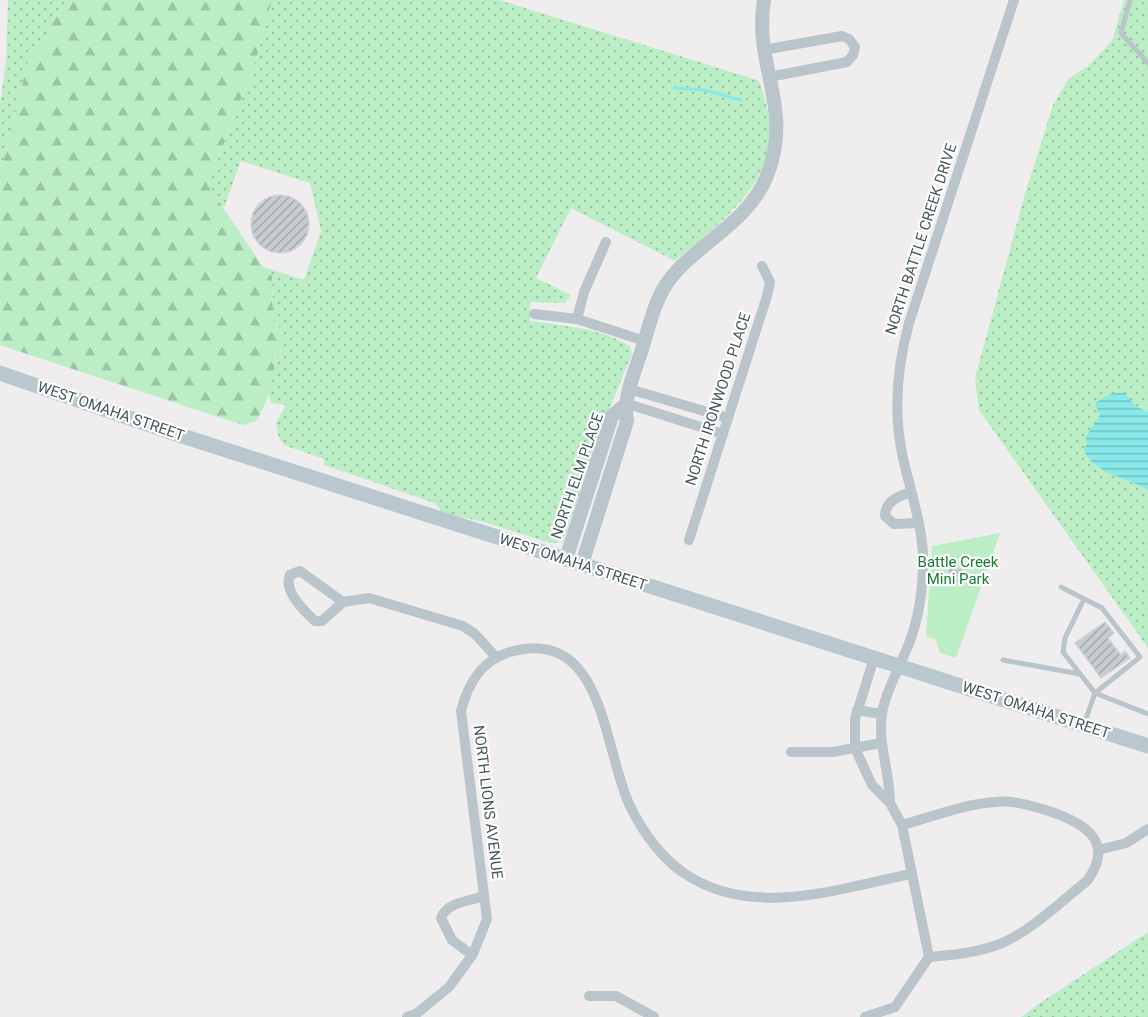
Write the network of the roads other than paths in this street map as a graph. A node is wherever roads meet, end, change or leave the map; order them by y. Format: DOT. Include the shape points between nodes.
graph roads {
  1 [pos="764,0"];
  2 [pos="1014,0"];
  3 [pos="1130,0"];
  4 [pos="763,50"];
  5 [pos="1148,63"];
  6 [pos="769,77"];
  7 [pos="606,242"];
  8 [pos="762,266"];
  9 [pos="534,314"];
  10 [pos="577,319"];
  11 [pos="645,341"];
  12 [pos="0,373"];
  13 [pos="626,399"];
  14 [pos="728,418"];
  15 [pos="723,434"];
  16 [pos="911,492"];
  17 [pos="918,523"];
  18 [pos="688,540"];
  19 [pos="566,559"];
  20 [pos="582,564"];
  21 [pos="1061,587"];
  22 [pos="1084,599"];
  23 [pos="343,602"];
  24 [pos="498,656"];
  25 [pos="874,658"];
  26 [pos="1003,660"];
  27 [pos="899,666"];
  28 [pos="1080,674"];
  29 [pos="1095,693"];
  30 [pos="857,710"];
  31 [pos="882,714"];
  32 [pos="1148,714"];
  33 [pos="1083,726"];
  34 [pos="881,743"];
  35 [pos="1148,746"];
  36 [pos="855,748"];
  37 [pos="791,752"];
  38 [pos="890,803"];
  39 [pos="902,825"];
  40 [pos="1148,829"];
  41 [pos="1098,850"];
  42 [pos="911,874"];
  43 [pos="484,896"];
  44 [pos="472,956"];
  45 [pos="929,957"];
  46 [pos="589,996"];
  47 [pos="407,1017"];
  48 [pos="654,1017"];
  49 [pos="865,1017"];
  1 -- 4 [label="street, NORTH ELM PLACE"];
  2 -- 16 [label="street, NORTH BATTLE CREEK DRIVE" via="904,340 897,416"];
  3 -- 5 [label="lane" via="1121,33"];
  4 -- 6 [label="street, NORTH ELM PLACE"];
  4 -- 6 [label="street" via="842,36 855,47 847,62"];
  6 -- 11 [label="street, NORTH ELM PLACE" via="778,133 763,185 742,213 666,285"];
  7 -- 10 [label="street"];
  8 -- 14 [label="street, NORTH IRONWOOD PLACE" via="770,282 767,296"];
  9 -- 10 [label="street"];
  10 -- 11 [label="street"];
  11 -- 13 [label="street, NORTH ELM PLACE"];
  12 -- 19 [label="main road, WEST OMAHA STREET"];
  13 -- 14 [label="street"];
  13 -- 15 [label="street"];
  13 -- 19 [label="street, NORTH ELM PLACE" via="612,416"];
  13 -- 20 [label="street, NORTH ELM PLACE" via="627,421"];
  14 -- 15 [label="street, NORTH IRONWOOD PLACE"];
  15 -- 18 [label="street, NORTH IRONWOOD PLACE"];
  16 -- 17 [label="street, NORTH BATTLE CREEK DRIVE"];
  16 -- 17 [label="street" via="893,500 885,516 894,524"];
  17 -- 27 [label="street, NORTH BATTLE CREEK DRIVE" via="924,556 922,588 917,620"];
  19 -- 20 [label="main road, WEST OMAHA STREET"];
  20 -- 25 [label="main road, WEST OMAHA STREET"];
  21 -- 22 [label="lane"];
  22 -- 28 [label="lane" via="1065,638 1064,652"];
  22 -- 29 [label="lane" via="1102,609 1140,657"];
  23 -- 23 [label="street" via="322,621 315,621 291,592 290,575 300,571 309,575"];
  23 -- 24 [label="street" via="369,598 463,626"];
  24 -- 42 [label="street" via="523,648 547,650 568,660 586,676 629,805 654,846 690,877 734,896 782,899"];
  24 -- 43 [label="street, NORTH LIONS AVENUE" via="481,668 467,688 461,711"];
  25 -- 27 [label="main road, WEST OMAHA STREET"];
  25 -- 30 [label="street, NORTH BATTLE CREEK DRIVE"];
  26 -- 28 [label="lane"];
  27 -- 31 [label="street, NORTH BATTLE CREEK DRIVE"];
  27 -- 33 [label="main road, WEST OMAHA STREET"];
  28 -- 29 [label="lane"];
  29 -- 32 [label="lane"];
  29 -- 33 [label="lane"];
  30 -- 31 [label="street"];
  30 -- 36 [label="street, NORTH BATTLE CREEK DRIVE"];
  31 -- 34 [label="street, NORTH BATTLE CREEK DRIVE"];
  33 -- 35 [label="main road, WEST OMAHA STREET"];
  34 -- 36 [label="street"];
  34 -- 38 [label="street, NORTH BATTLE CREEK DRIVE"];
  36 -- 37 [label="street"];
  36 -- 38 [label="street, NORTH BATTLE CREEK DRIVE" via="872,785"];
  38 -- 39 [label="street, NORTH BATTLE CREEK DRIVE"];
  39 -- 41 [label="street" via="974,805 1009,801 1076,820 1093,836"];
  39 -- 42 [label="street, NORTH BATTLE CREEK DRIVE"];
  40 -- 41 [label="street" via="1126,843"];
  41 -- 45 [label="street" via="1094,871 1087,881 1030,926 999,945 965,954"];
  42 -- 45 [label="street, NORTH BATTLE CREEK DRIVE"];
  43 -- 44 [label="street, NORTH LIONS AVENUE" via="487,919"];
  43 -- 44 [label="street, NORTH LIONS AVENUE" via="453,906 441,918 452,940"];
  44 -- 47 [label="street, NORTH LIONS AVENUE" via="450,987"];
  45 -- 49 [label="street" via="895,1007"];
  46 -- 48 [label="street" via="616,996"];
}
